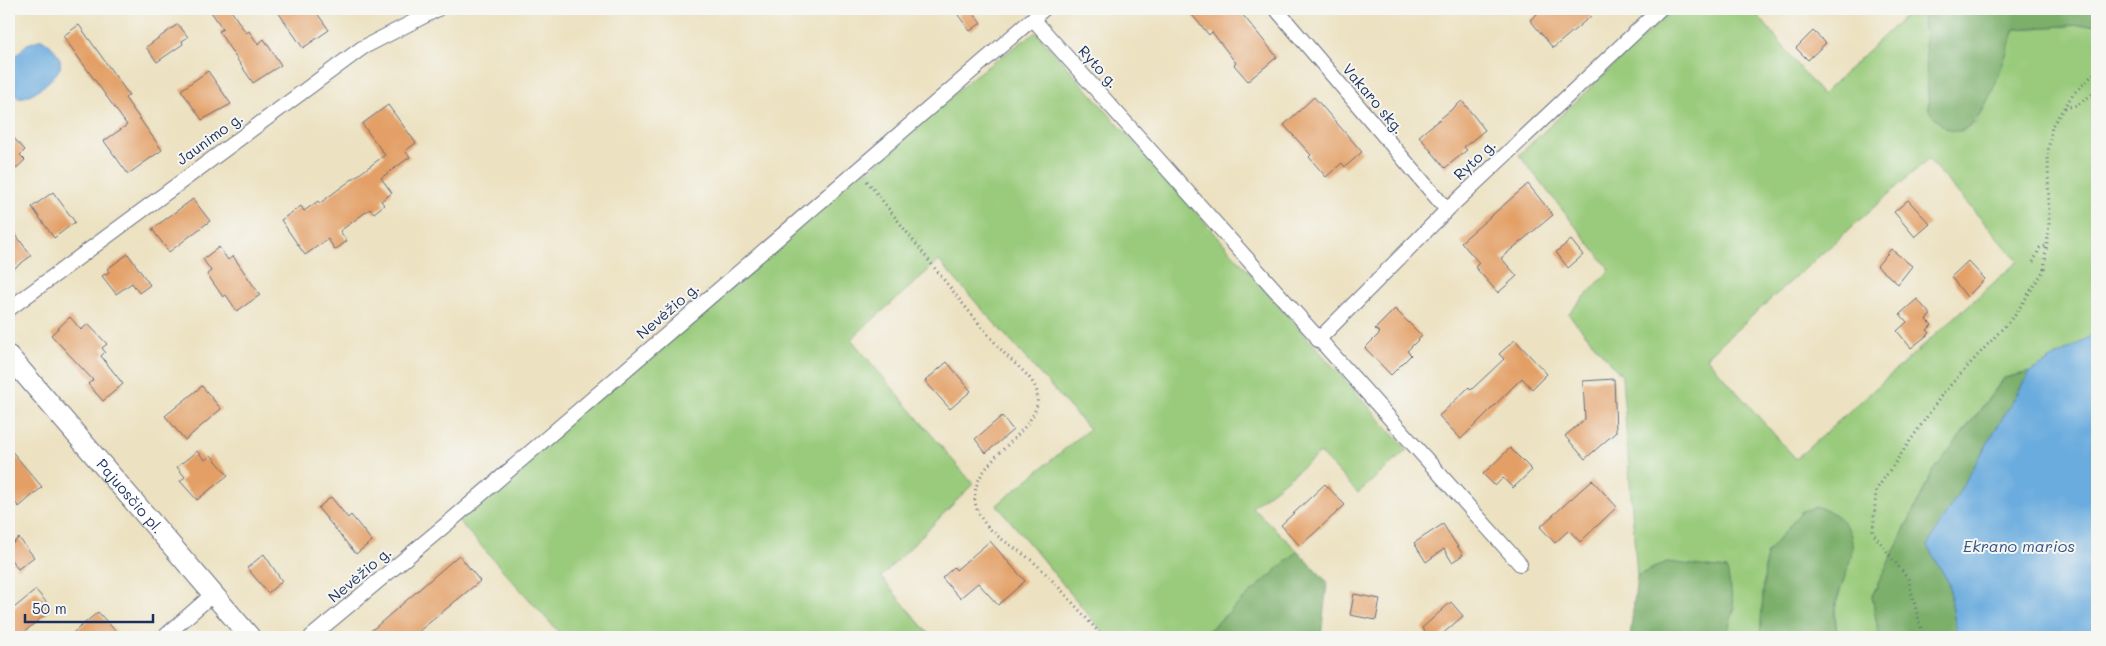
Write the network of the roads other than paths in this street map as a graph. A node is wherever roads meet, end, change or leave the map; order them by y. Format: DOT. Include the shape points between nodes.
graph roads {
  1 [pos="438,9"];
  2 [pos="1044,9"];
  3 [pos="1276,9"];
  4 [pos="1660,9"];
  5 [pos="1033,19"];
  6 [pos="1446,210"];
  7 [pos="9,309"];
  8 [pos="1318,340"];
  9 [pos="9,356"];
  10 [pos="1520,564"];
  11 [pos="213,594"];
  12 [pos="164,637"];
  13 [pos="250,637"];
  14 [pos="311,637"];
  1 -- 7 [label="street, Jaunimo g." via="362,48"];
  2 -- 5 [label="street, Nevėžio g."];
  3 -- 6 [label="street, Vakaro skg."];
  4 -- 6 [label="street, Ryto g."];
  5 -- 8 [label="street, Ryto g."];
  5 -- 14 [label="street, Nevėžio g."];
  6 -- 8 [label="street, Ryto g."];
  8 -- 10 [label="street, Ryto g."];
  9 -- 11 [label="main road, Pajuosčio pl."];
  11 -- 12 [label="street"];
  11 -- 13 [label="main road, Pajuosčio pl."];
}
